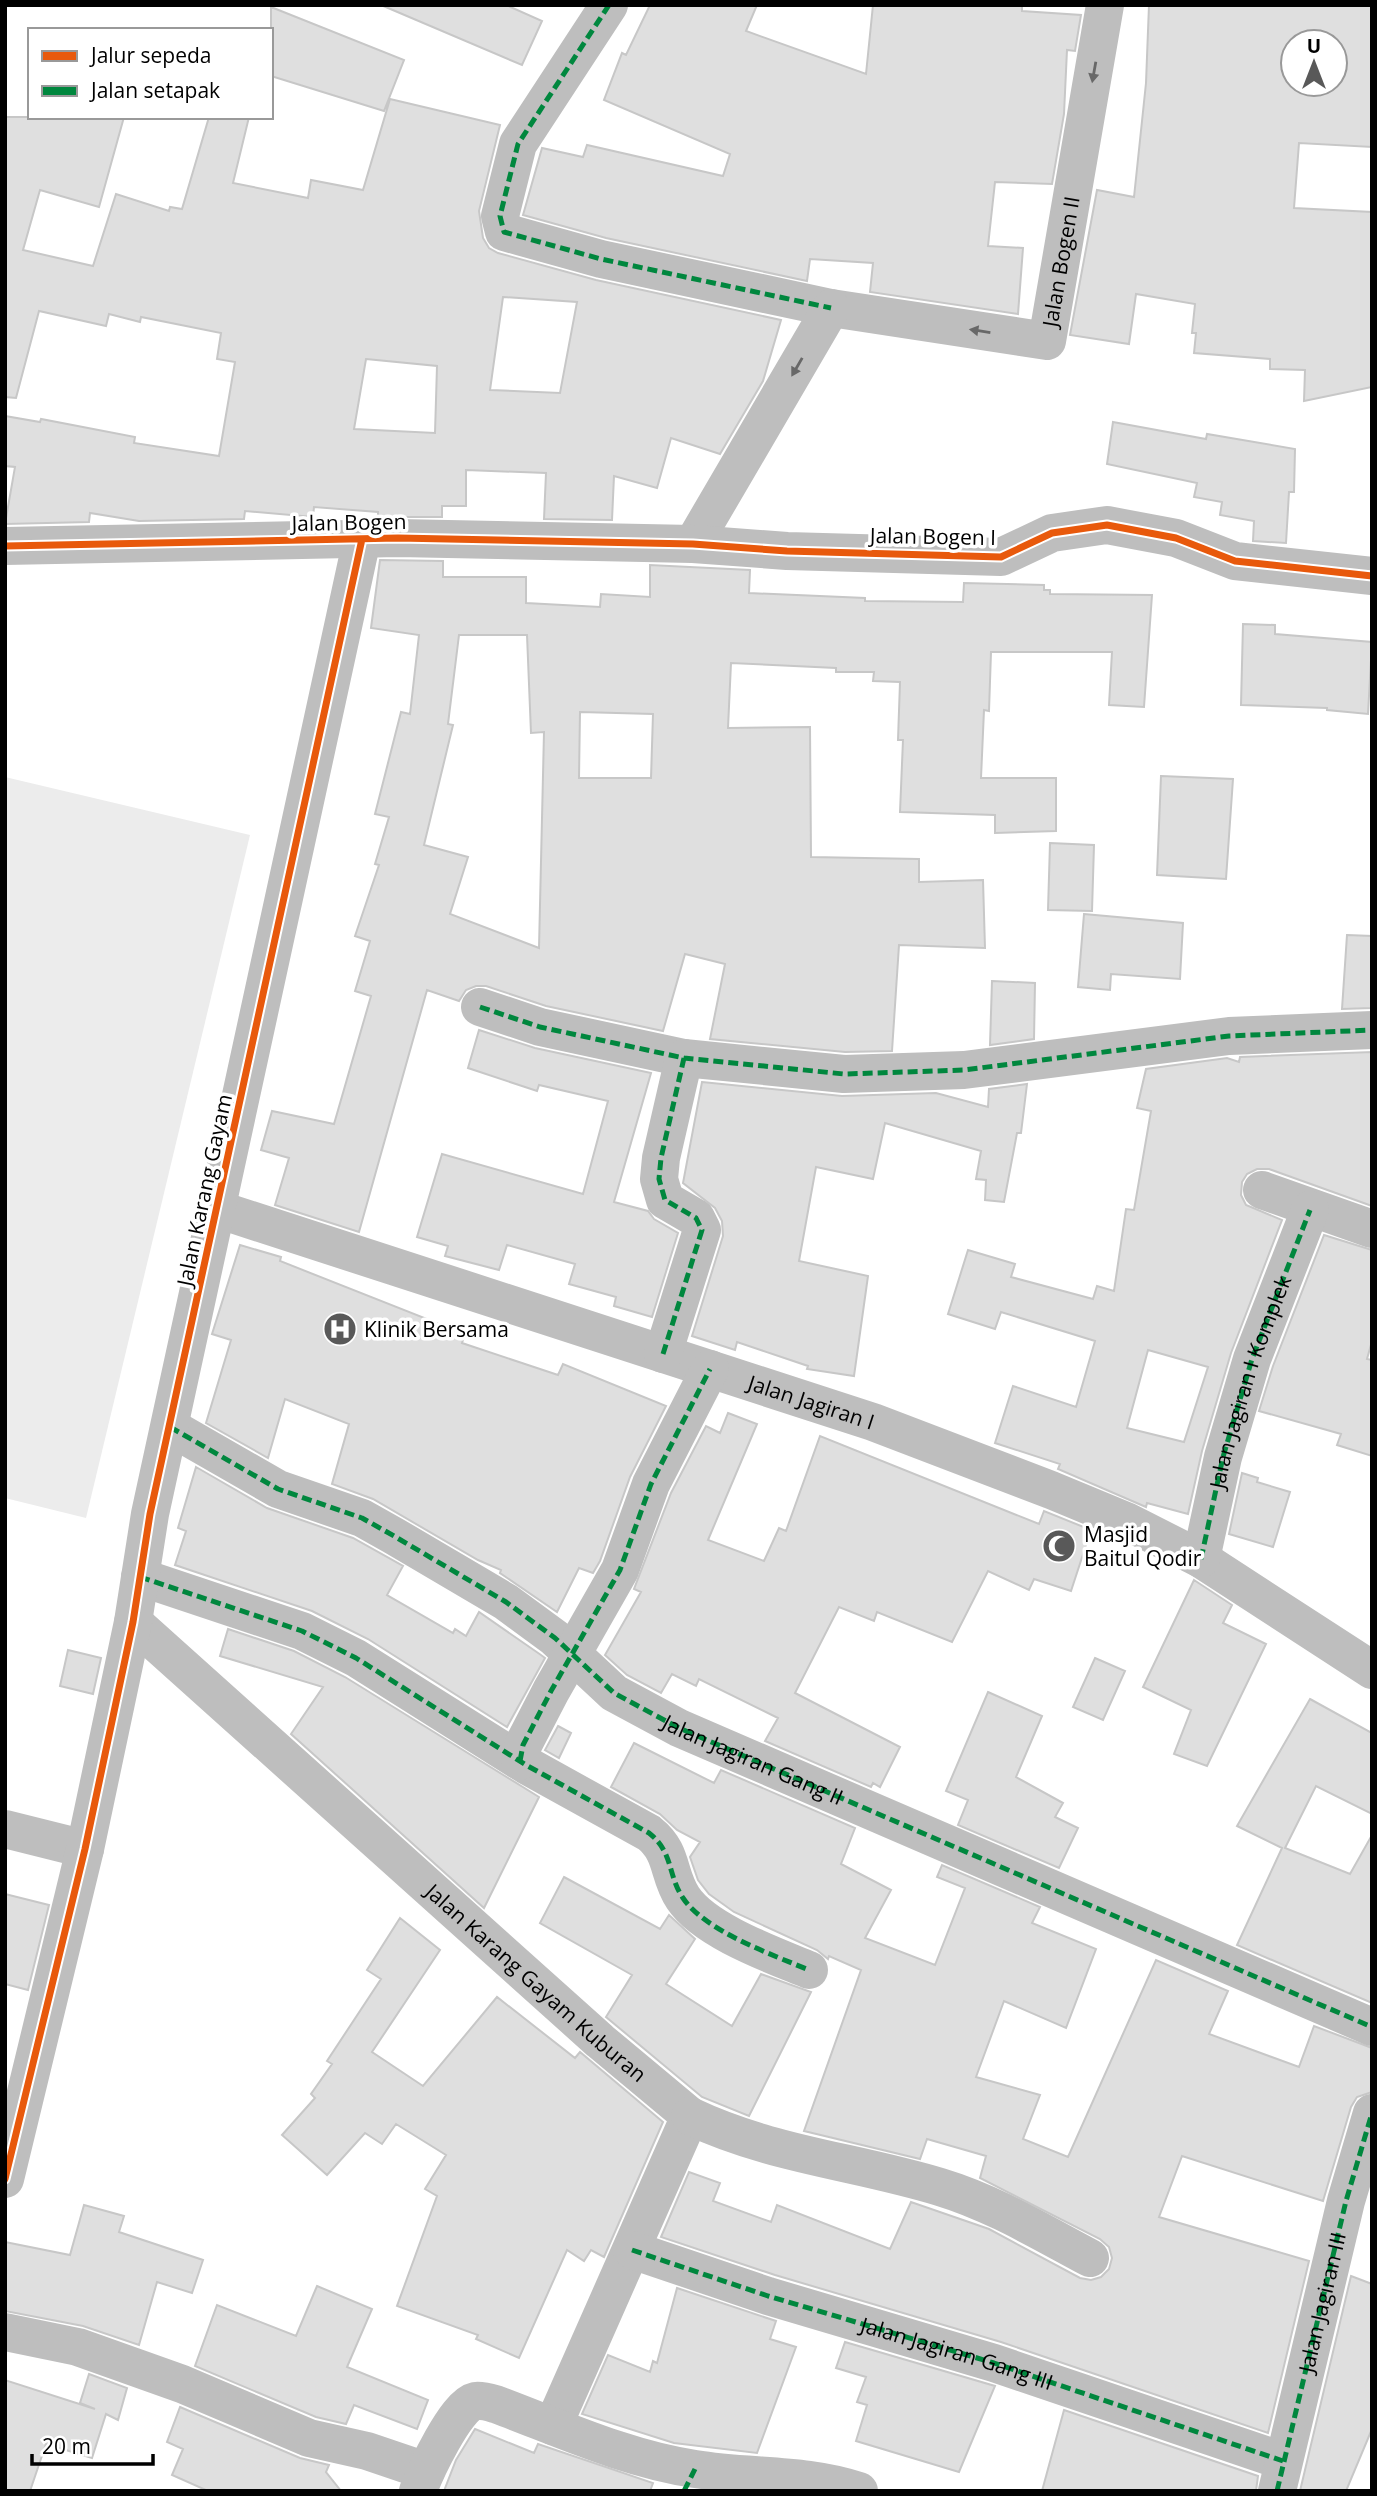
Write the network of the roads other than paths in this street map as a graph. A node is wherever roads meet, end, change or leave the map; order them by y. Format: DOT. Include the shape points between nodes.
graph roads {
  1 [pos="609,5"];
  2 [pos="1105,5"];
  3 [pos="831,308"];
  4 [pos="362,539"];
  5 [pos="692,544"];
  6 [pos="5,545"];
  7 [pos="1372,576"];
  8 [pos="480,1007"];
  9 [pos="1372,1030"];
  10 [pos="684,1058"];
  11 [pos="1262,1191"];
  12 [pos="217,1209"];
  13 [pos="1310,1210"];
  14 [pos="1372,1229"];
  15 [pos="663,1354"];
  16 [pos="710,1369"];
  17 [pos="170,1427"];
  18 [pos="1201,1559"];
  19 [pos="140,1577"];
  20 [pos="132,1622"];
  21 [pos="571,1653"];
  22 [pos="1372,1670"];
  23 [pos="520,1760"];
  24 [pos="5,1829"];
  25 [pos="85,1849"];
  26 [pos="808,1970"];
  27 [pos="1372,2027"];
  28 [pos="15,2091"];
  29 [pos="1372,2113"];
  30 [pos="690,2116"];
  31 [pos="5,2179"];
  32 [pos="632,2250"];
  33 [pos="1090,2258"];
  34 [pos="5,2332"];
  35 [pos="553,2426"];
  36 [pos="1280,2476"];
  37 [pos="689,2480"];
  38 [pos="422,2481"];
  39 [pos="859,2491"];
  1 -- 3 [label="street, Jalan Bogen II" via="518,144 502,201 500,228 512,236 601,259"];
  2 -- 3 [label="street, Jalan Bogen II, one-way" via="1047,341"];
  3 -- 5 [label="street, one-way"];
  4 -- 5 [label="street, Jalan Bogen"];
  4 -- 6 [label="street, Jalan Bogen"];
  4 -- 12 [label="street, Jalan Karang Gayam"];
  5 -- 7 [label="street, Jalan Bogen I" via="1001,557 1052,533 1107,525 1176,538 1235,561"];
  8 -- 10 [label="street" via="540,1027"];
  9 -- 10 [label="street" via="1229,1037 916,1074 804,1072"];
  10 -- 15 [label="street" via="659,1178 665,1200 696,1218 702,1230"];
  11 -- 13 [label="street"];
  12 -- 15 [label="street, Jalan Jagiran I"];
  12 -- 17 [label="street, Jalan Karang Gayam"];
  13 -- 14 [label="street"];
  13 -- 18 [label="street, Jalan Jagiran I Komplek" via="1252,1359 1223,1457"];
  15 -- 16 [label="street, Jalan Jagiran I"];
  16 -- 18 [label="street, Jalan Jagiran I" via="873,1422 1051,1490"];
  16 -- 21 [label="street" via="651,1485 620,1570"];
  17 -- 19 [label="street, Jalan Karang Gayam"];
  17 -- 21 [label="street, Jalan Jagiran Gang II" via="278,1489 373,1524 506,1602"];
  18 -- 22 [label="street, Jalan Jagiran I"];
  19 -- 20 [label="street, Jalan Karang Gayam"];
  19 -- 23 [label="street" via="302,1631 412,1690"];
  20 -- 25 [label="street, Jalan Karang Gayam"];
  20 -- 30 [label="street, Jalan Karang Gayam Kuburan" via="600,2041"];
  21 -- 23 [label="street" via="523,1745"];
  21 -- 27 [label="street, Jalan Jagiran Gang II" via="614,1693 679,1728"];
  23 -- 26 [label="street" via="661,1842 679,1891 698,1914"];
  24 -- 25 [label="street"];
  25 -- 28 [label="street, Jalan Karang Gayam"];
  28 -- 31 [label="street, Jalan Karang Gayam"];
  29 -- 36 [label="street, Jalan Jagiran III" via="1343,2213"];
  30 -- 32 [label="street"];
  30 -- 33 [label="street, Jalan Karang Gayam Kuburan" via="759,2144 944,2188"];
  32 -- 35 [label="street"];
  32 -- 36 [label="street, Jalan Jagiran Gang III" via="1006,2367"];
  34 -- 38 [label="street" via="78,2347 182,2384 309,2438 367,2451"];
  35 -- 37 [label="street"];
  35 -- 38 [label="street" via="476,2401 463,2410"];
  37 -- 39 [label="street" via="807,2479"];
}
